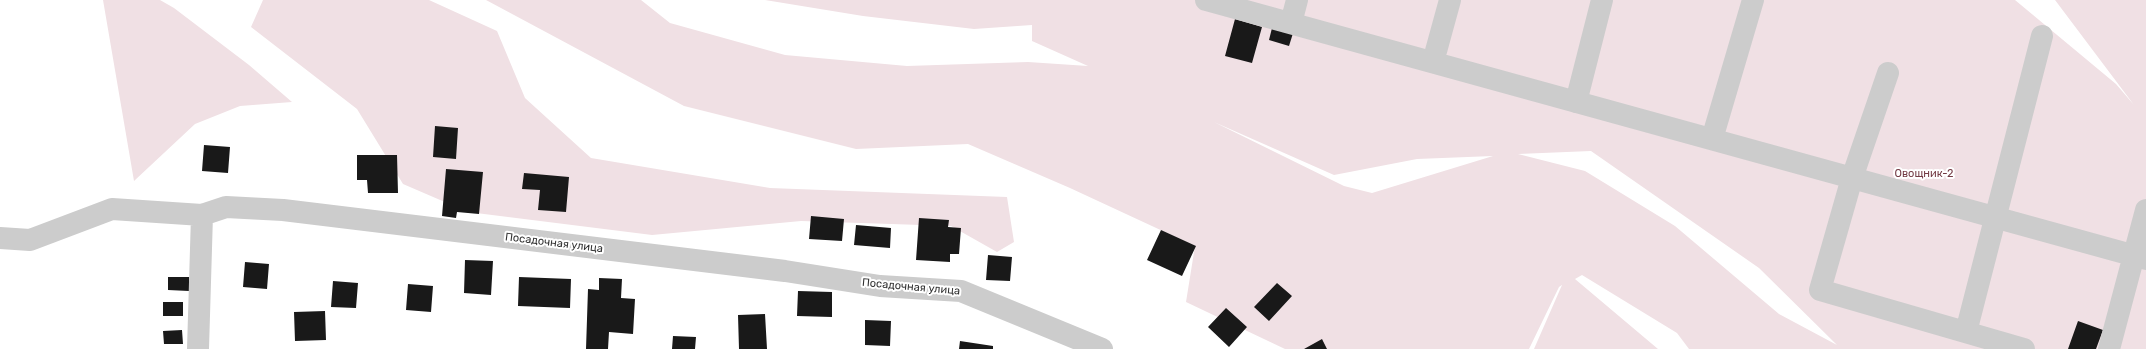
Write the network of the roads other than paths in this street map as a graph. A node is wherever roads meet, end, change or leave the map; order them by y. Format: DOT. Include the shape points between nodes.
graph roads {
  1 [pos="1206,0"];
  2 [pos="1296,0"];
  3 [pos="1450,0"];
  4 [pos="1602,0"];
  5 [pos="1753,0"];
  6 [pos="1291,23"];
  7 [pos="2042,36"];
  8 [pos="1433,62"];
  9 [pos="1888,73"];
  10 [pos="1576,102"];
  11 [pos="1712,139"];
  12 [pos="1852,178"];
  13 [pos="2146,210"];
  14 [pos="202,215"];
  15 [pos="1994,217"];
  16 [pos="0,238"];
  17 [pos="2139,257"];
  18 [pos="1966,332"];
  19 [pos="198,349"];
  20 [pos="1102,349"];
  21 [pos="2024,349"];
  22 [pos="2109,349"];
  1 -- 6 [label="street"];
  2 -- 6 [label="street"];
  3 -- 8 [label="street"];
  4 -- 10 [label="street"];
  5 -- 11 [label="street"];
  6 -- 8 [label="street"];
  7 -- 15 [label="street"];
  8 -- 10 [label="street"];
  9 -- 12 [label="street"];
  10 -- 11 [label="street"];
  11 -- 12 [label="street"];
  12 -- 15 [label="street"];
  12 -- 18 [label="street" via="1820,290"];
  13 -- 17 [label="street"];
  14 -- 16 [label="street, Посадочная улица" via="112,210 30,240"];
  14 -- 19 [label="street"];
  14 -- 20 [label="street, Посадочная улица" via="226,207 283,210 786,271 880,286 961,291"];
  15 -- 17 [label="street"];
  15 -- 18 [label="street"];
  17 -- 22 [label="street"];
  18 -- 21 [label="street"];
}
